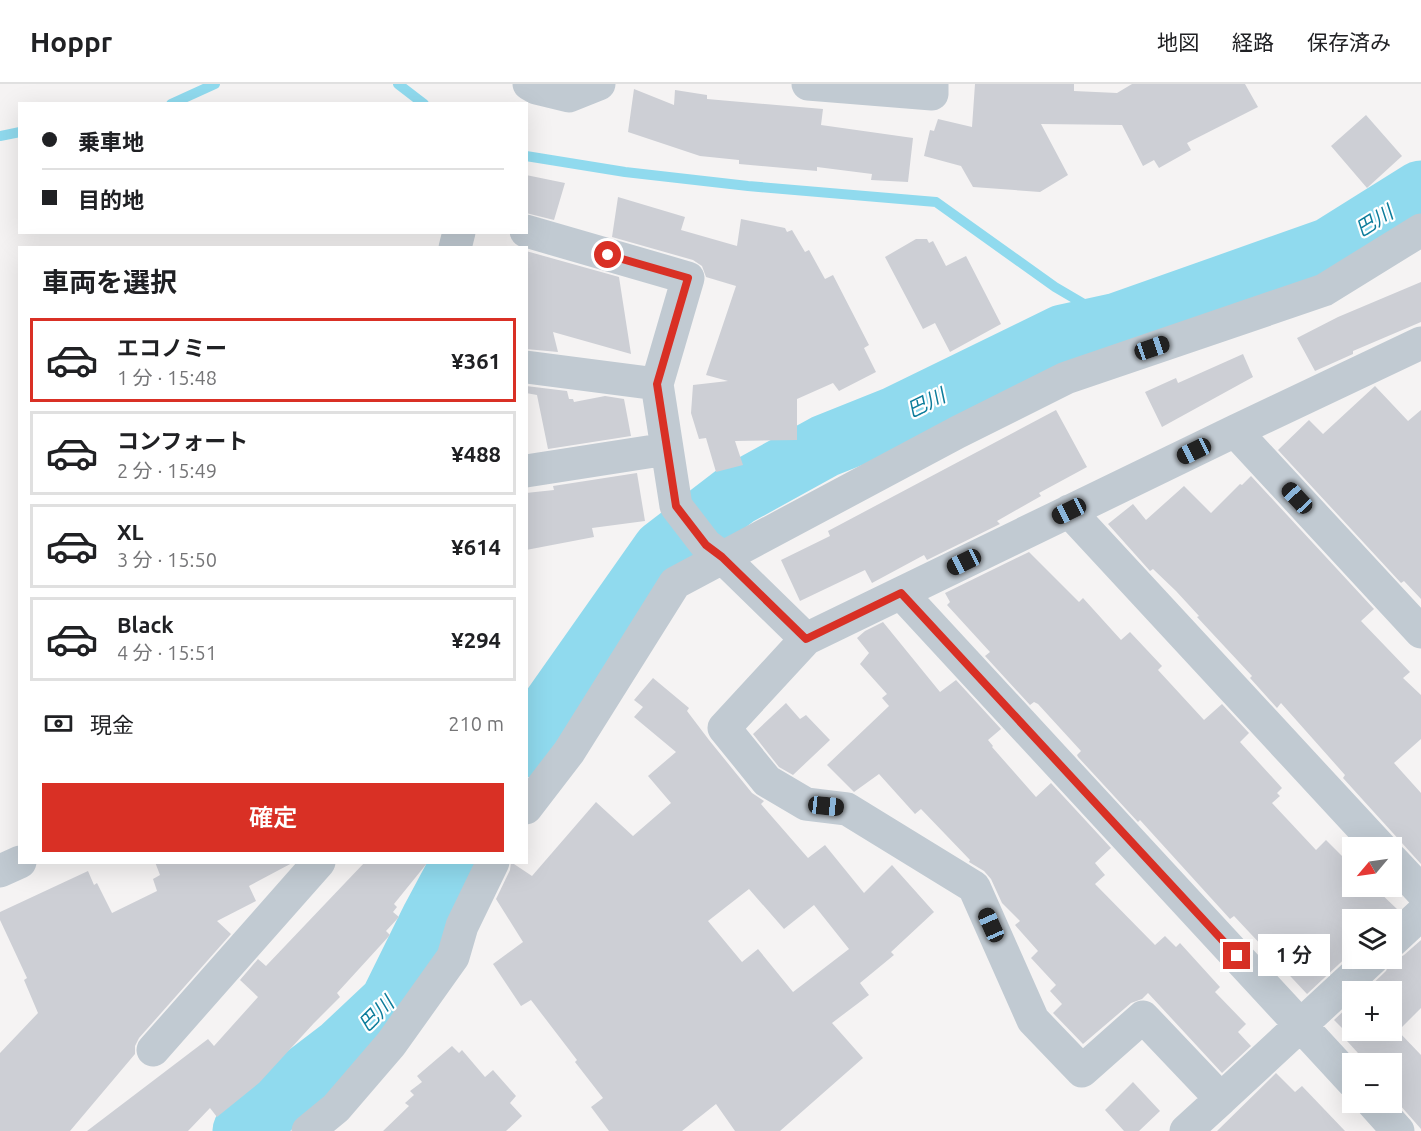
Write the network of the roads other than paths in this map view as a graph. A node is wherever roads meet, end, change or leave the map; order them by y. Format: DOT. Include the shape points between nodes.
graph roads {
  1 [pos="529,84"];
  2 [pos="599,84"];
  3 [pos="808,84"];
  4 [pos="932,84"];
  5 [pos="1421,230"];
  6 [pos="528,232"];
  7 [pos="1415,354"];
  8 [pos="528,367"];
  9 [pos="657,384"];
  10 [pos="1235,431"];
  11 [pos="667,449"];
  12 [pos="528,471"];
  13 [pos="1069,511"];
  14 [pos="714,551"];
  15 [pos="901,593"];
  16 [pos="1421,632"];
  17 [pos="806,639"];
  18 [pos="528,805"];
  19 [pos="1371,837"];
  20 [pos="18,863"];
  21 [pos="317,864"];
  22 [pos="492,864"];
  23 [pos="0,871"];
  24 [pos="1402,871"];
  25 [pos="1421,891"];
  26 [pos="1421,914"];
  27 [pos="1402,932"];
  28 [pos="1361,969"];
  29 [pos="1301,1025"];
  30 [pos="153,1050"];
  31 [pos="1342,1070"];
  32 [pos="1221,1099"];
  33 [pos="1382,1113"];
  34 [pos="308,1131"];
  35 [pos="1186,1131"];
  36 [pos="1398,1131"];
  1 -- 2 [label="street" via="569,96"];
  3 -- 4 [label="street" via="932,94"];
  5 -- 14 [label="street" via="1324,290 1066,378"];
  6 -- 9 [label="street" via="688,278"];
  7 -- 10 [label="street"];
  8 -- 9 [label="street"];
  9 -- 11 [label="street"];
  10 -- 13 [label="street"];
  10 -- 16 [label="street"];
  11 -- 12 [label="street"];
  11 -- 14 [label="street" via="676,506"];
  13 -- 15 [label="street"];
  13 -- 19 [label="street"];
  14 -- 17 [label="street"];
  14 -- 18 [label="street" via="675,584 569,752"];
  15 -- 17 [label="street"];
  15 -- 29 [label="street"];
  17 -- 32 [label="street" via="724,728 767,781 806,804 847,809 974,887 1033,1020 1082,1071 1143,1017"];
  20 -- 23 [label="street"];
  21 -- 30 [label="street"];
  22 -- 34 [label="street" via="462,926 453,957 391,1044 336,1108"];
  24 -- 25 [label="street"];
  26 -- 27 [label="street"];
  28 -- 29 [label="street"];
  29 -- 31 [label="street"];
  29 -- 32 [label="street"];
  32 -- 35 [label="street"];
  33 -- 36 [label="street"];
}
